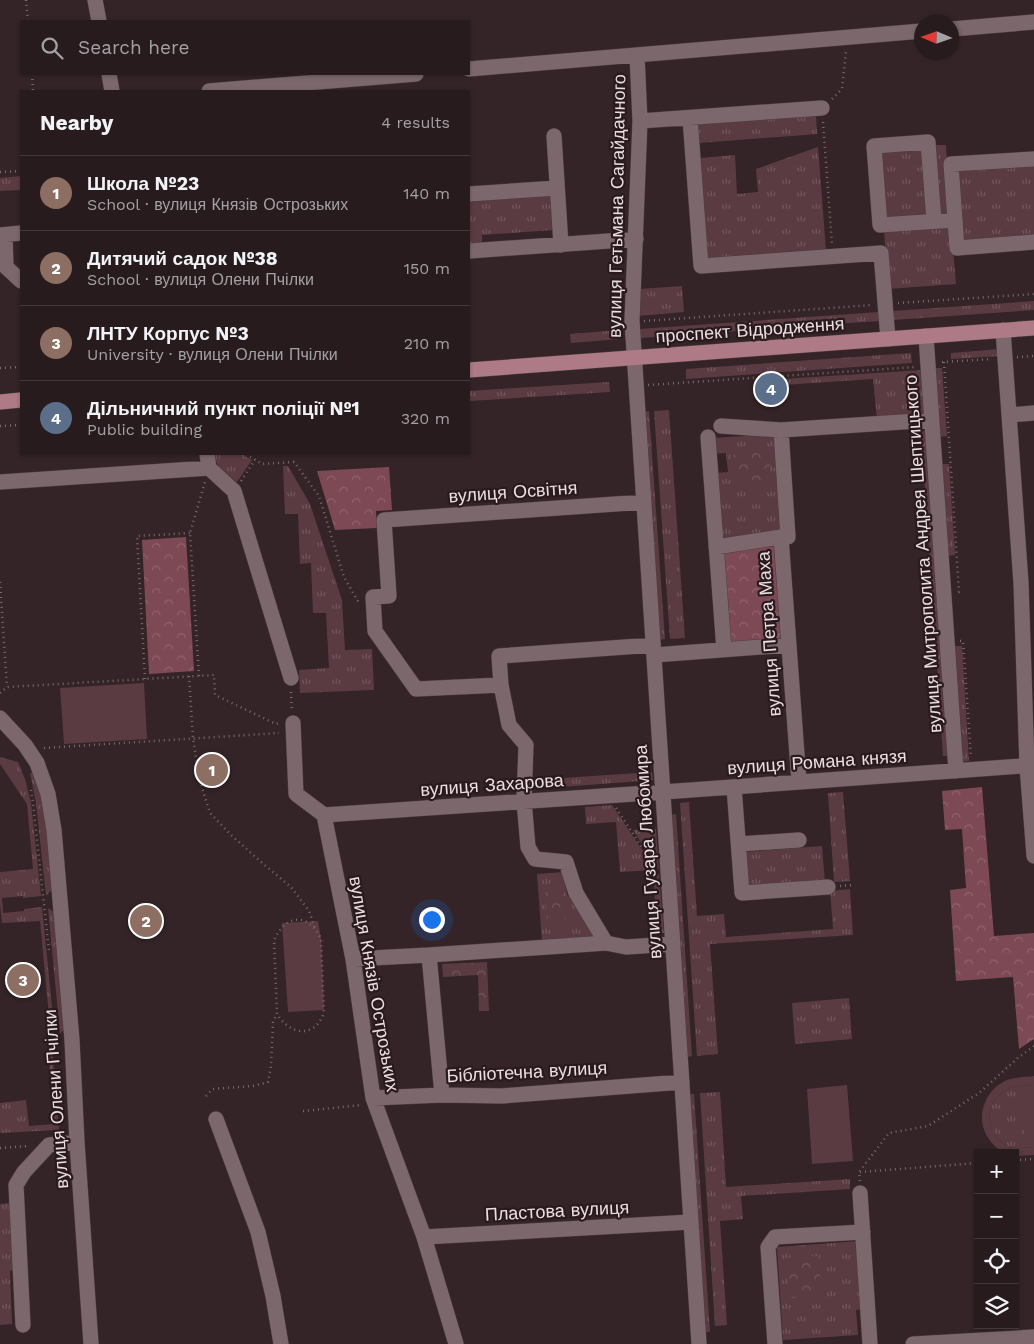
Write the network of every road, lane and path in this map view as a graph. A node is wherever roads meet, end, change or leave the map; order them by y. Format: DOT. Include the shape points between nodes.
graph roads {
  1 [pos="26,0"];
  2 [pos="96,0"];
  3 [pos="28,20"];
  4 [pos="99,20"];
  5 [pos="1034,22"];
  6 [pos="959,28"];
  7 [pos="914,32"];
  8 [pos="848,37"];
  9 [pos="637,55"];
  10 [pos="470,69"];
  11 [pos="32,75"];
  12 [pos="109,75"];
  13 [pos="404,75"];
  14 [pos="33,90"];
  15 [pos="112,90"];
  16 [pos="221,90"];
  17 [pos="822,108"];
  18 [pos="690,118"];
  19 [pos="640,122"];
  20 [pos="554,136"];
  21 [pos="1034,159"];
  22 [pos="20,171"];
  23 [pos="0,172"];
  24 [pos="557,188"];
  25 [pos="470,194"];
  26 [pos="955,220"];
  27 [pos="934,221"];
  28 [pos="20,233"];
  29 [pos="3,235"];
  30 [pos="636,239"];
  31 [pos="1034,242"];
  32 [pos="561,245"];
  33 [pos="470,251"];
  34 [pos="832,256"];
  35 [pos="20,280"];
  36 [pos="1034,294"];
  37 [pos="885,304"];
  38 [pos="632,321"];
  39 [pos="1034,328"];
  40 [pos="1003,330"];
  41 [pos="926,336"];
  42 [pos="888,339"];
  43 [pos="1034,356"];
  44 [pos="634,357"];
  45 [pos="1005,358"];
  46 [pos="929,365"];
  47 [pos="20,367"];
  48 [pos="0,368"];
  49 [pos="470,370"];
  50 [pos="636,386"];
  51 [pos="20,400"];
  52 [pos="0,402"];
  53 [pos="1034,413"];
  54 [pos="1010,415"];
  55 [pos="932,420"];
  56 [pos="20,425"];
  57 [pos="0,426"];
  58 [pos="721,426"];
  59 [pos="781,430"];
  60 [pos="708,437"];
  61 [pos="248,455"];
  62 [pos="256,460"];
  63 [pos="208,461"];
  64 [pos="0,482"];
  65 [pos="234,491"];
  66 [pos="644,502"];
  67 [pos="190,532"];
  68 [pos="781,537"];
  69 [pos="716,547"];
  70 [pos="0,582"];
  71 [pos="1028,583"];
  72 [pos="362,608"];
  73 [pos="789,645"];
  74 [pos="653,650"];
  75 [pos="724,650"];
  76 [pos="190,676"];
  77 [pos="199,676"];
  78 [pos="290,678"];
  79 [pos="145,679"];
  80 [pos="501,685"];
  81 [pos="7,687"];
  82 [pos="0,693"];
  83 [pos="0,718"];
  84 [pos="293,727"];
  85 [pos="193,738"];
  86 [pos="44,748"];
  87 [pos="1030,765"];
  88 [pos="956,771"];
  89 [pos="799,782"];
  90 [pos="30,786"];
  91 [pos="734,787"];
  92 [pos="663,792"];
  93 [pos="609,796"];
  94 [pos="524,802"];
  95 [pos="324,815"];
  96 [pos="1033,823"];
  97 [pos="799,840"];
  98 [pos="738,844"];
  99 [pos="1034,856"];
  100 [pos="669,887"];
  101 [pos="828,887"];
  102 [pos="315,929"];
  103 [pos="606,943"];
  104 [pos="673,944"];
  105 [pos="429,955"];
  106 [pos="50,957"];
  107 [pos="353,959"];
  108 [pos="277,1014"];
  109 [pos="1034,1046"];
  110 [pos="682,1082"];
  111 [pos="442,1095"];
  112 [pos="206,1096"];
  113 [pos="375,1100"];
  114 [pos="303,1111"];
  115 [pos="216,1119"];
  116 [pos="77,1142"];
  117 [pos="49,1145"];
  118 [pos="0,1148"];
  119 [pos="1034,1159"];
  120 [pos="1019,1160"];
  121 [pos="974,1163"];
  122 [pos="859,1172"];
  123 [pos="860,1186"];
  124 [pos="691,1222"];
  125 [pos="863,1232"];
  126 [pos="424,1237"];
  127 [pos="23,1326"];
  128 [pos="1034,1337"];
  129 [pos="994,1342"];
  130 [pos="90,1344"];
  131 [pos="281,1344"];
  132 [pos="456,1344"];
  133 [pos="699,1344"];
  134 [pos="775,1344"];
  135 [pos="870,1344"];
  136 [pos="913,1344"];
  1 -- 3 [label="path"];
  2 -- 4 [label="street"];
  5 -- 6 [label="street"];
  7 -- 8 [label="street, вулиця Гетьмана Сагайдачного"];
  8 -- 9 [label="street, вулиця Гетьмана Сагайдачного"];
  8 -- 17 [label="path" via="842,89"];
  9 -- 10 [label="street, вулиця Гетьмана Сагайдачного"];
  9 -- 19 [label="street, вулиця Гетьмана Сагайдачного"];
  11 -- 14 [label="path"];
  12 -- 15 [label="street"];
  13 -- 16 [label="street"];
  17 -- 18 [label="street"];
  17 -- 34 [label="path"];
  18 -- 19 [label="street"];
  18 -- 34 [label="street" via="701,266"];
  19 -- 30 [label="street, вулиця Гетьмана Сагайдачного"];
  20 -- 24 [label="street"];
  21 -- 26 [label="street" via="951,164"];
  22 -- 23 [label="path"];
  24 -- 25 [label="street"];
  24 -- 32 [label="street"];
  26 -- 27 [label="street"];
  26 -- 31 [label="street" via="957,248"];
  27 -- 27 [label="street" via="880,225 874,146 928,142"];
  28 -- 29 [label="street"];
  29 -- 35 [label="street" via="6,267"];
  30 -- 32 [label="street"];
  30 -- 38 [label="street, вулиця Гетьмана Сагайдачного"];
  32 -- 33 [label="street"];
  34 -- 37 [label="street" via="881,253"];
  36 -- 37 [label="path"];
  37 -- 38 [label="path"];
  37 -- 42 [label="street"];
  38 -- 44 [label="street, вулиця Гетьмана Сагайдачного"];
  39 -- 40 [label="main road, проспект Відродження"];
  40 -- 41 [label="main road, проспект Відродження"];
  40 -- 45 [label="street"];
  41 -- 42 [label="main road, проспект Відродження"];
  41 -- 46 [label="street, вулиця Митрополита Андрея Шептицького"];
  42 -- 44 [label="main road, проспект Відродження"];
  43 -- 45 [label="path"];
  44 -- 49 [label="main road, проспект Відродження"];
  44 -- 50 [label="street, вулиця Гузара Любомира"];
  45 -- 46 [label="path"];
  45 -- 54 [label="street"];
  46 -- 50 [label="path"];
  46 -- 55 [label="street, вулиця Митрополита Андрея Шептицького"];
  47 -- 48 [label="path"];
  50 -- 66 [label="street, вулиця Гузара Любомира"];
  51 -- 52 [label="main road"];
  53 -- 54 [label="street"];
  54 -- 71 [label="street"];
  55 -- 59 [label="street"];
  55 -- 88 [label="street, вулиця Митрополита Андрея Шептицького"];
  56 -- 57 [label="path"];
  58 -- 59 [label="street"];
  59 -- 68 [label="street, вулиця Петра Маха" via="788,536"];
  60 -- 69 [label="street"];
  61 -- 62 [label="path"];
  62 -- 65 [label="path"];
  62 -- 72 [label="path" via="262,464 294,462 318,496 344,577"];
  63 -- 64 [label="street"];
  63 -- 65 [label="street"];
  63 -- 67 [label="path"];
  65 -- 78 [label="street"];
  66 -- 74 [label="street, вулиця Гузара Любомира"];
  66 -- 80 [label="street, вулиця Освітня" via="384,520 389,596 373,597 375,631 416,689"];
  67 -- 77 [label="path"];
  67 -- 79 [label="path" via="137,536"];
  68 -- 69 [label="street"];
  68 -- 73 [label="street, вулиця Петра Маха"];
  69 -- 75 [label="street"];
  70 -- 81 [label="path"];
  71 -- 87 [label="street"];
  73 -- 75 [label="street"];
  73 -- 89 [label="street, вулиця Петра Маха"];
  74 -- 75 [label="street"];
  74 -- 80 [label="street" via="499,656"];
  74 -- 92 [label="street, вулиця Гузара Любомира"];
  76 -- 77 [label="path"];
  76 -- 79 [label="path"];
  76 -- 85 [label="path"];
  77 -- 84 [label="path" via="214,675 216,695 276,724"];
  79 -- 81 [label="path"];
  80 -- 94 [label="street" via="509,724 526,745"];
  81 -- 82 [label="path"];
  83 -- 116 [label="street, вулиця Олени Пчілки" via="37,763 48,794 72,1040"];
  84 -- 85 [label="path"];
  84 -- 95 [label="street" via="296,794"];
  85 -- 86 [label="path"];
  85 -- 102 [label="path" via="210,813 292,887 309,911"];
  87 -- 88 [label="street, вулиця Романа князя"];
  87 -- 96 [label="street"];
  88 -- 89 [label="street, вулиця Романа князя"];
  89 -- 91 [label="street, вулиця Романа князя"];
  90 -- 106 [label="path"];
  91 -- 92 [label="street, вулиця Романа князя"];
  91 -- 98 [label="street"];
  92 -- 93 [label="street, вулиця Захарова"];
  92 -- 100 [label="street, вулиця Гузара Любомира"];
  93 -- 94 [label="street, вулиця Захарова"];
  93 -- 100 [label="path"];
  94 -- 95 [label="street, вулиця Захарова"];
  94 -- 103 [label="street" via="528,847 535,859 566,862 576,893"];
  95 -- 107 [label="street, вулиця Князів Острозьких"];
  96 -- 99 [label="street"];
  97 -- 98 [label="street"];
  98 -- 101 [label="street" via="742,893"];
  100 -- 104 [label="street, вулиця Гузара Любомира"];
  102 -- 108 [label="path" via="306,921 286,923 274,940"];
  102 -- 108 [label="path" via="321,939 322,1020 302,1032 289,1028"];
  103 -- 104 [label="street" via="626,947"];
  103 -- 105 [label="street"];
  104 -- 110 [label="street, вулиця Гузара Любомира"];
  105 -- 107 [label="street"];
  105 -- 111 [label="street"];
  107 -- 113 [label="street, вулиця Князів Острозьких"];
  108 -- 112 [label="path" via="273,1022 268,1082 212,1089"];
  109 -- 122 [label="path" via="979,1093 928,1126 889,1133"];
  110 -- 111 [label="street, Бібліотечна вулиця" via="502,1096"];
  110 -- 124 [label="street, вулиця Гузара Любомира"];
  111 -- 113 [label="street, Бібліотечна вулиця"];
  113 -- 114 [label="path"];
  113 -- 126 [label="street, вулиця Князів Острозьких"];
  115 -- 131 [label="street" via="258,1232"];
  116 -- 117 [label="street"];
  116 -- 130 [label="street, вулиця Олени Пчілки"];
  117 -- 118 [label="path"];
  117 -- 127 [label="street" via="24,1172 16,1186"];
  119 -- 120 [label="path"];
  121 -- 122 [label="path"];
  122 -- 123 [label="path"];
  123 -- 125 [label="street"];
  124 -- 126 [label="street, Пластова вулиця"];
  124 -- 133 [label="street, вулиця Гузара Любомира"];
  125 -- 134 [label="street" via="775,1237 768,1247"];
  125 -- 135 [label="street"];
  126 -- 132 [label="street, вулиця Князів Острозьких"];
  128 -- 129 [label="street"];
  129 -- 136 [label="street"];
}
